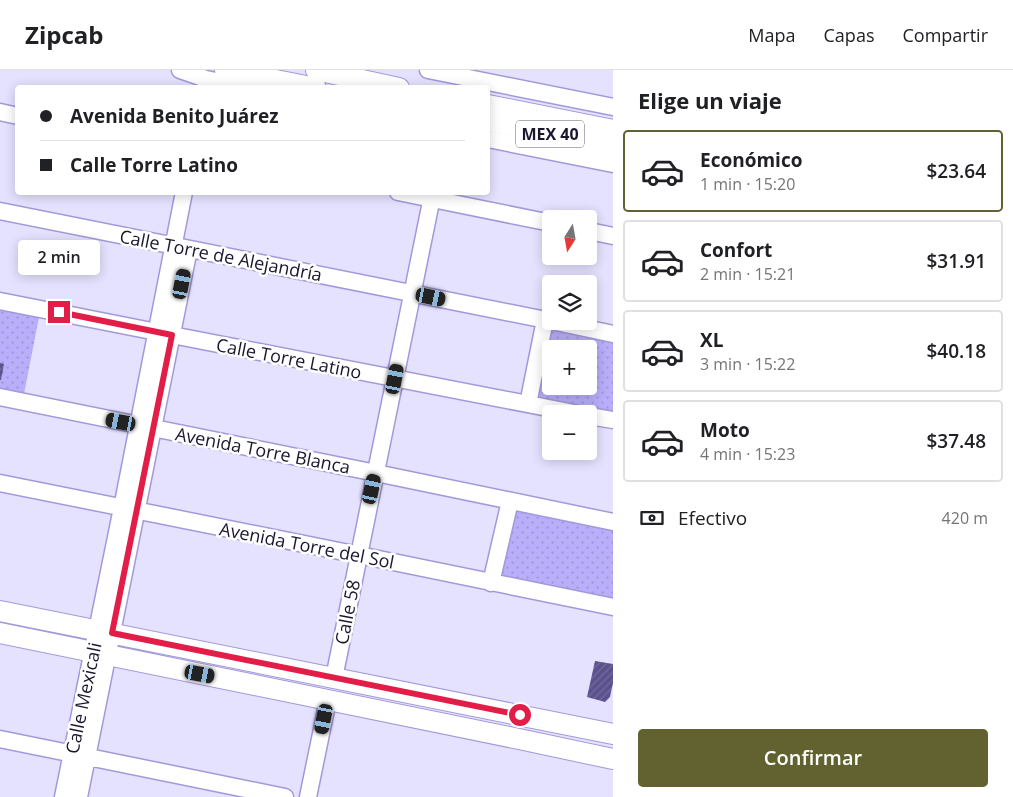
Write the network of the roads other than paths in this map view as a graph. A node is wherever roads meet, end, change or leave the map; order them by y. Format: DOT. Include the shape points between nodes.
graph roads {
  1 [pos="180,70"];
  2 [pos="225,70"];
  3 [pos="316,70"];
  4 [pos="428,70"];
  5 [pos="206,83"];
  6 [pos="223,85"];
  7 [pos="301,85"];
  8 [pos="385,85"];
  9 [pos="490,105"];
  10 [pos="613,107"];
  11 [pos="0,112"];
  12 [pos="15,115"];
  13 [pos="490,121"];
  14 [pos="613,130"];
  15 [pos="490,139"];
  16 [pos="613,147"];
  17 [pos="613,164"];
  18 [pos="184,195"];
  19 [pos="432,196"];
  20 [pos="0,211"];
  21 [pos="542,221"];
  22 [pos="598,233"];
  23 [pos="613,236"];
  24 [pos="182,248"];
  25 [pos="412,293"];
  26 [pos="0,301"];
  27 [pos="542,320"];
  28 [pos="547,330"];
  29 [pos="593,330"];
  30 [pos="164,334"];
  31 [pos="613,334"];
  32 [pos="395,379"];
  33 [pos="0,397"];
  34 [pos="528,404"];
  35 [pos="542,407"];
  36 [pos="597,417"];
  37 [pos="613,420"];
  38 [pos="146,427"];
  39 [pos="376,473"];
  40 [pos="0,483"];
  41 [pos="510,501"];
  42 [pos="130,509"];
  43 [pos="613,522"];
  44 [pos="359,555"];
  45 [pos="491,583"];
  46 [pos="613,607"];
  47 [pos="0,611"];
  48 [pos="105,632"];
  49 [pos="0,633"];
  50 [pos="101,654"];
  51 [pos="334,678"];
  52 [pos="328,700"];
  53 [pos="613,734"];
  54 [pos="0,739"];
  55 [pos="71,753"];
  56 [pos="88,757"];
  57 [pos="613,759"];
  58 [pos="63,797"];
  59 [pos="79,797"];
  60 [pos="285,797"];
  61 [pos="308,797"];
  1 -- 5 [label="street"];
  2 -- 7 [label="main road"];
  3 -- 8 [label="main road"];
  4 -- 10 [label="street"];
  5 -- 6 [label="street"];
  9 -- 14 [label="main road, MEX 40"];
  11 -- 12 [label="street"];
  13 -- 16 [label="main road, MEX 40"];
  15 -- 17 [label="street"];
  18 -- 24 [label="street, Calle Mexicali"];
  19 -- 21 [label="street"];
  19 -- 25 [label="street, Calle 58"];
  20 -- 24 [label="street, Calle Torre de Alejandría"];
  22 -- 23 [label="street"];
  24 -- 25 [label="street, Calle Torre de Alejandría"];
  24 -- 30 [label="street, Calle Mexicali"];
  25 -- 27 [label="street, Calle Torre de Alejandría"];
  25 -- 32 [label="street, Calle 58"];
  26 -- 30 [label="street, Calle Torre Latino"];
  28 -- 34 [label="street"];
  29 -- 31 [label="street, Calle Torre de Alejandría"];
  30 -- 32 [label="street, Calle Torre Latino"];
  30 -- 38 [label="street, Calle Mexicali"];
  32 -- 34 [label="street, Calle Torre Latino"];
  32 -- 39 [label="street, Calle 58"];
  33 -- 38 [label="street, Avenida Torre Blanca"];
  34 -- 35 [label="street, Calle Torre Latino"];
  36 -- 37 [label="street"];
  38 -- 39 [label="street, Avenida Torre Blanca"];
  38 -- 42 [label="street, Calle Mexicali"];
  39 -- 41 [label="street, Avenida Torre Blanca"];
  39 -- 44 [label="street, Calle 58"];
  40 -- 42 [label="street, Avenida Torre del Sol"];
  41 -- 43 [label="street, Avenida Torre Blanca"];
  41 -- 45 [label="street"];
  42 -- 44 [label="street, Avenida Torre del Sol"];
  42 -- 48 [label="street, Calle Mexicali"];
  44 -- 45 [label="street, Avenida Torre del Sol"];
  44 -- 51 [label="street, Calle 58"];
  45 -- 46 [label="street, Avenida Torre del Sol"];
  47 -- 48 [label="main road"];
  48 -- 50 [label="street, Calle Mexicali"];
  48 -- 51 [label="main road"];
  49 -- 50 [label="main road"];
  50 -- 52 [label="main road"];
  50 -- 55 [label="street, Calle Mexicali"];
  50 -- 56 [label="street, Calle Mexicali"];
  51 -- 53 [label="main road"];
  52 -- 57 [label="main road"];
  52 -- 61 [label="street"];
  54 -- 55 [label="street"];
  55 -- 56 [label="street"];
  55 -- 58 [label="street, Calle Mexicali"];
  56 -- 59 [label="street, Calle Mexicali"];
  56 -- 60 [label="street"];
}
